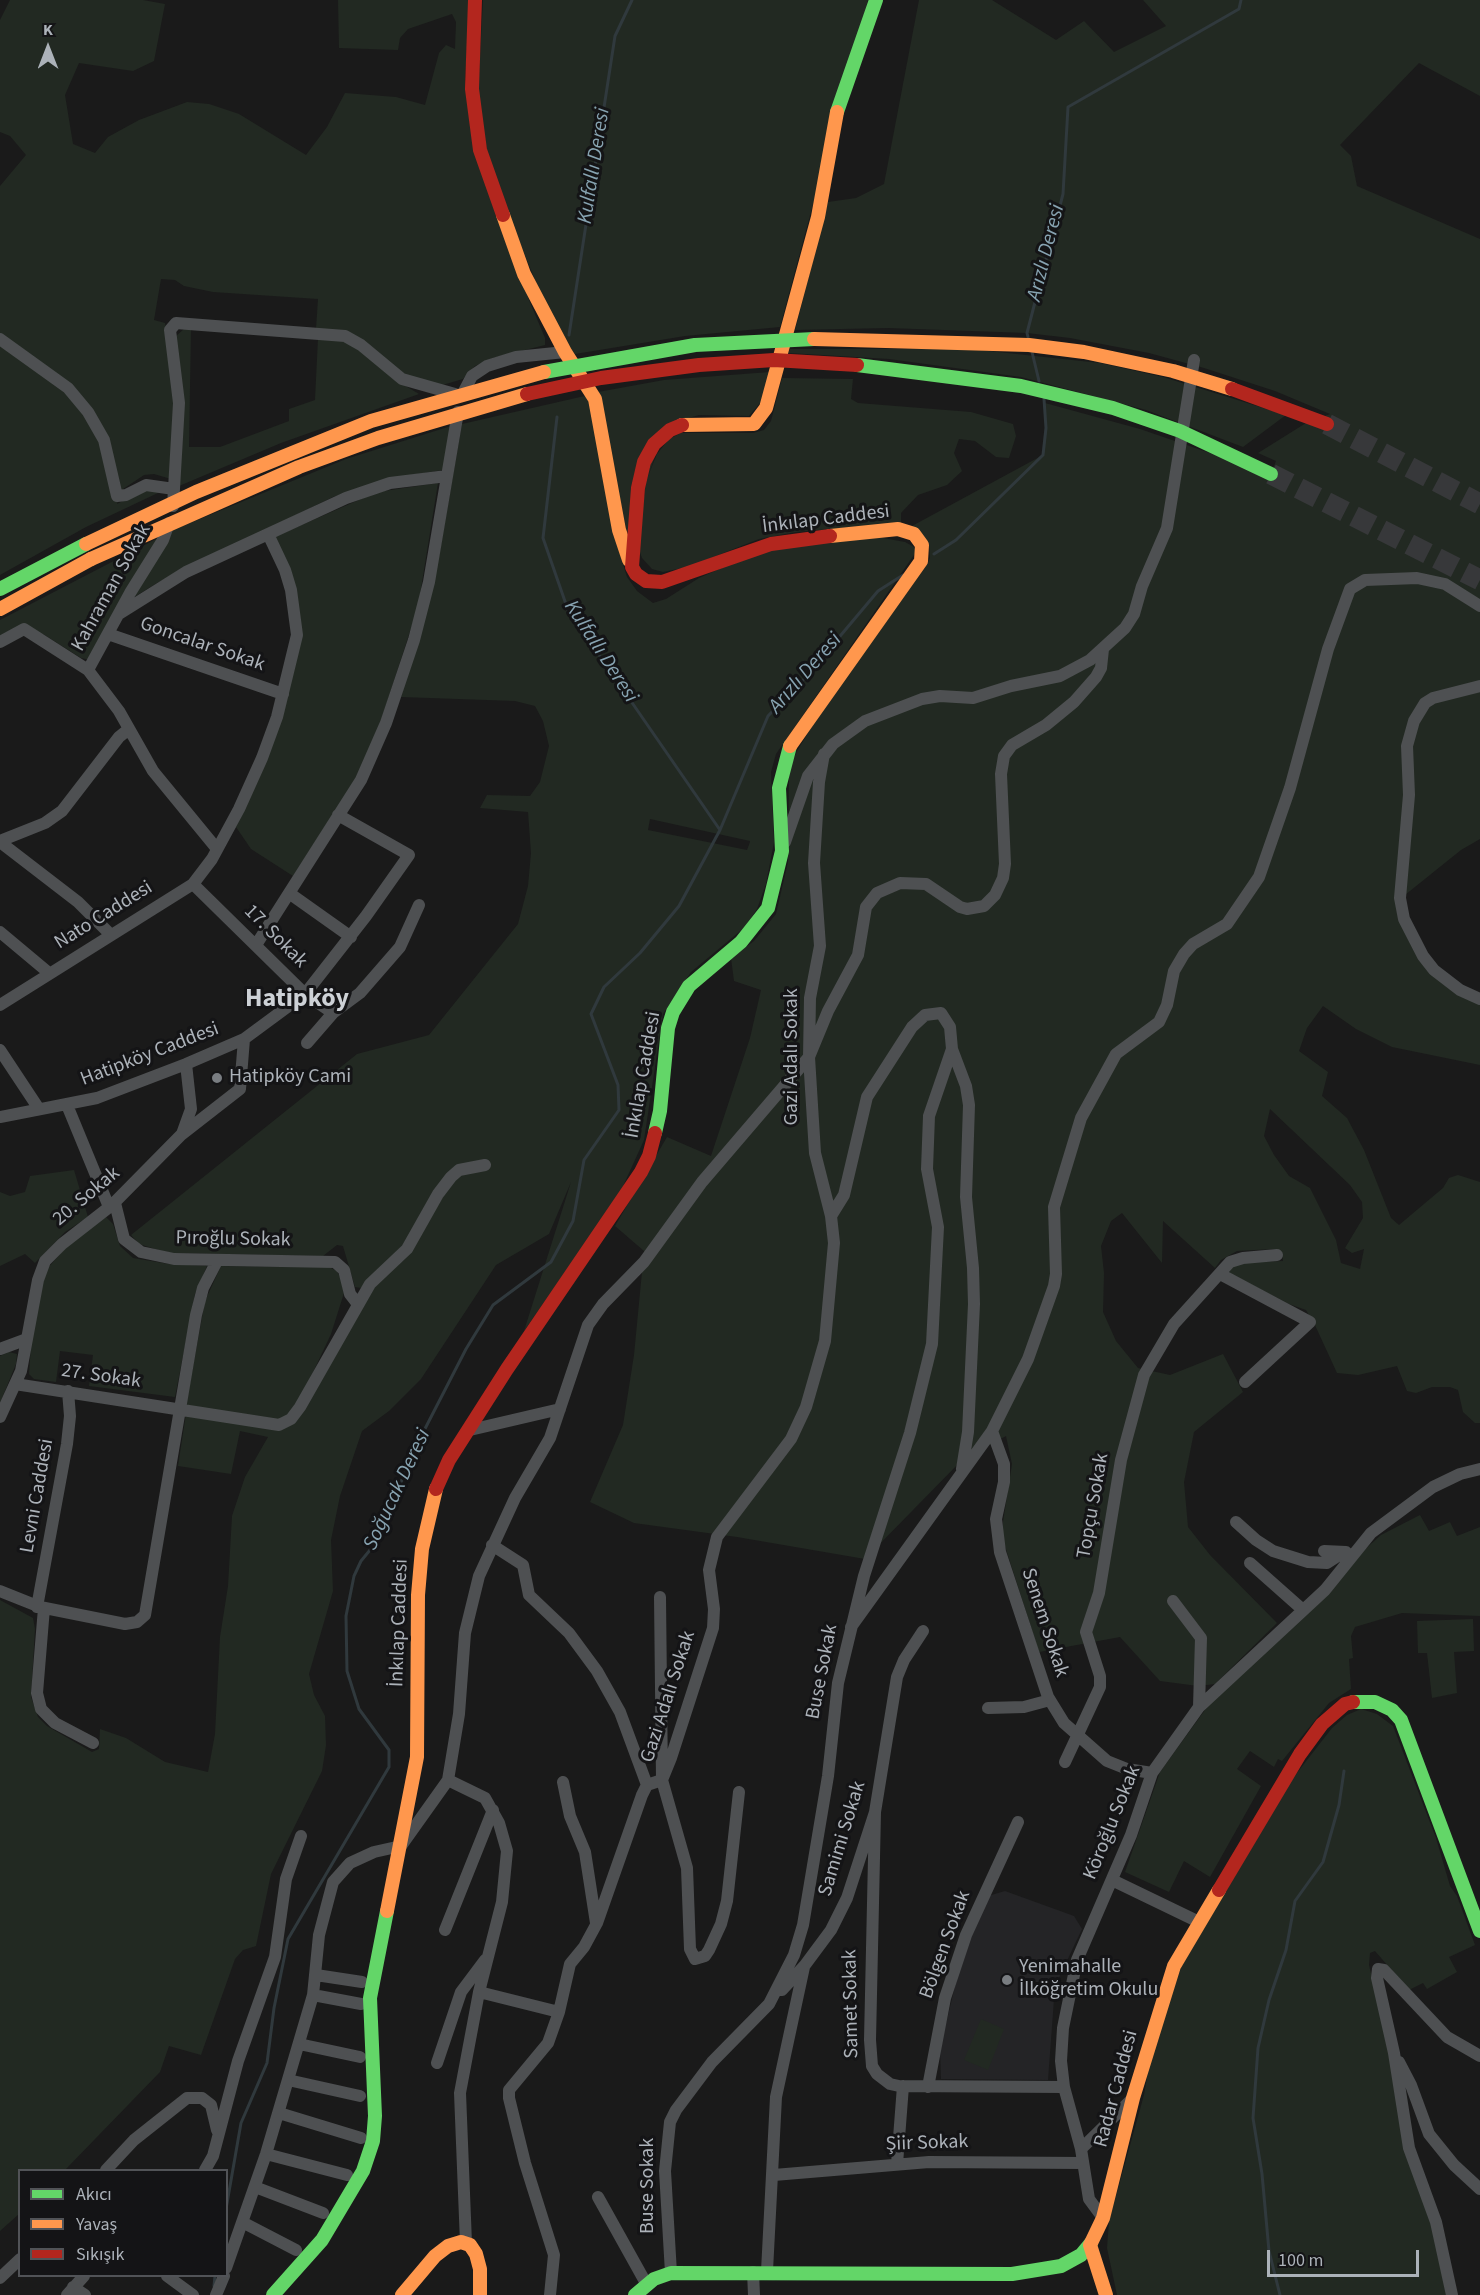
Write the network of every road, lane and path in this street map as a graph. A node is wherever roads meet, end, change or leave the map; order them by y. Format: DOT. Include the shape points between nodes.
graph roads {
  1 [pos="475,0"];
  2 [pos="876,0"];
  3 [pos="0,339"];
  4 [pos="565,352"];
  5 [pos="1194,360"];
  6 [pos="462,396"];
  7 [pos="1327,424"];
  8 [pos="1271,474"];
  9 [pos="447,476"];
  10 [pos="174,489"];
  11 [pos="268,534"];
  12 [pos="632,567"];
  13 [pos="0,589"];
  14 [pos="1480,606"];
  15 [pos="0,609"];
  16 [pos="118,615"];
  17 [pos="108,634"];
  18 [pos="0,642"];
  19 [pos="1103,649"];
  20 [pos="88,670"];
  21 [pos="1480,686"];
  22 [pos="283,694"];
  23 [pos="129,729"];
  24 [pos="824,754"];
  25 [pos="338,815"];
  26 [pos="0,842"];
  27 [pos="218,849"];
  28 [pos="782,851"];
  29 [pos="193,884"];
  30 [pos="289,893"];
  31 [pos="419,905"];
  32 [pos="0,932"];
  33 [pos="110,934"];
  34 [pos="351,937"];
  35 [pos="256,945"];
  36 [pos="49,973"];
  37 [pos="305,994"];
  38 [pos="1480,999"];
  39 [pos="0,1005"];
  40 [pos="333,1013"];
  41 [pos="244,1039"];
  42 [pos="306,1043"];
  43 [pos="952,1049"];
  44 [pos="0,1050"];
  45 [pos="809,1057"];
  46 [pos="186,1064"];
  47 [pos="67,1105"];
  48 [pos="39,1109"];
  49 [pos="0,1117"];
  50 [pos="181,1135"];
  51 [pos="485,1165"];
  52 [pos="112,1205"];
  53 [pos="831,1216"];
  54 [pos="1277,1255"];
  55 [pos="218,1261"];
  56 [pos="1220,1274"];
  57 [pos="357,1303"];
  58 [pos="27,1339"];
  59 [pos="0,1349"];
  60 [pos="1245,1382"];
  61 [pos="15,1384"];
  62 [pos="68,1392"];
  63 [pos="181,1408"];
  64 [pos="560,1409"];
  65 [pos="0,1418"];
  66 [pos="470,1430"];
  67 [pos="992,1431"];
  68 [pos="1480,1469"];
  69 [pos="961,1472"];
  70 [pos="1236,1522"];
  71 [pos="492,1545"];
  72 [pos="1324,1551"];
  73 [pos="1349,1552"];
  74 [pos="1250,1563"];
  75 [pos="0,1591"];
  76 [pos="660,1597"];
  77 [pos="1173,1601"];
  78 [pos="41,1607"];
  79 [pos="1303,1610"];
  80 [pos="851,1627"];
  81 [pos="923,1631"];
  82 [pos="1050,1700"];
  83 [pos="1199,1707"];
  84 [pos="988,1708"];
  85 [pos="1077,1736"];
  86 [pos="93,1743"];
  87 [pos="1065,1762"];
  88 [pos="1152,1773"];
  89 [pos="448,1780"];
  90 [pos="662,1780"];
  91 [pos="563,1782"];
  92 [pos="647,1785"];
  93 [pos="739,1792"];
  94 [pos="493,1810"];
  95 [pos="875,1812"];
  96 [pos="1018,1822"];
  97 [pos="301,1836"];
  98 [pos="401,1846"];
  99 [pos="1112,1880"];
  100 [pos="1199,1922"];
  101 [pos="596,1925"];
  102 [pos="445,1930"];
  103 [pos="1480,1931"];
  104 [pos="488,1957"];
  105 [pos="805,1965"];
  106 [pos="316,1975"];
  107 [pos="362,1982"];
  108 [pos="479,1992"];
  109 [pos="313,1995"];
  110 [pos="361,2004"];
  111 [pos="769,2004"];
  112 [pos="560,2012"];
  113 [pos="299,2044"];
  114 [pos="1394,2053"];
  115 [pos="1480,2056"];
  116 [pos="360,2057"];
  117 [pos="437,2063"];
  118 [pos="288,2080"];
  119 [pos="903,2086"];
  120 [pos="928,2087"];
  121 [pos="1064,2087"];
  122 [pos="360,2096"];
  123 [pos="1133,2098"];
  124 [pos="279,2113"];
  125 [pos="217,2134"];
  126 [pos="361,2138"];
  127 [pos="1081,2150"];
  128 [pos="266,2154"];
  129 [pos="1083,2163"];
  130 [pos="897,2164"];
  131 [pos="106,2169"];
  132 [pos="206,2169"];
  133 [pos="347,2175"];
  134 [pos="774,2175"];
  135 [pos="255,2187"];
  136 [pos="1480,2189"];
  137 [pos="598,2197"];
  138 [pos="323,2213"];
  139 [pos="1103,2218"];
  140 [pos="244,2223"];
  141 [pos="466,2243"];
  142 [pos="1090,2245"];
  143 [pos="296,2250"];
  144 [pos="18,2261"];
  145 [pos="228,2263"];
  146 [pos="767,2271"];
  147 [pos="753,2272"];
  148 [pos="671,2273"];
  149 [pos="83,2277"];
  150 [pos="168,2277"];
  151 [pos="224,2277"];
  152 [pos="0,2278"];
  153 [pos="646,2285"];
  154 [pos="70,2291"];
  155 [pos="85,2295"];
  156 [pos="193,2295"];
  157 [pos="216,2295"];
  158 [pos="273,2295"];
  159 [pos="402,2295"];
  160 [pos="480,2295"];
  161 [pos="550,2295"];
  162 [pos="634,2295"];
  163 [pos="754,2295"];
  164 [pos="1106,2295"];
  165 [pos="1452,2295"];
  1 -- 4 [label="main road" via="472,89 480,150 524,274"];
  2 -- 12 [label="main road" via="840,98 818,217 766,408 754,424 682,425 654,444 644,462 638,488"];
  3 -- 10 [label="street" via="68,388 88,412 106,447 115,494 126,495 146,485"];
  4 -- 6 [label="street" via="516,357 478,369"];
  4 -- 12 [label="main road" via="594,399 619,530"];
  5 -- 19 [label="street" via="1167,528 1134,614"];
  6 -- 9 [label="street"];
  6 -- 10 [label="street, Kahraman Sokak" via="402,379 345,336 176,323 170,330 179,403"];
  7 -- 13 [label="main road, bridge" via="1173,371 1029,345 834,339 695,345 538,374 371,422 206,488"];
  8 -- 15 [label="main road, bridge" via="1151,420 1021,386 853,364 774,360 699,365 542,390 378,438 299,467 92,559"];
  9 -- 11 [label="street" via="371,488"];
  9 -- 25 [label="street" via="429,582 414,640 375,750"];
  10 -- 16 [label="street, Kahraman Sokak" via="163,540"];
  11 -- 16 [label="street" via="186,572"];
  11 -- 22 [label="street, Nato Caddesi" via="285,570 297,625"];
  12 -- 28 [label="main road, İnkılap Caddesi" via="646,581 662,582 750,549 802,538 898,529 920,539 923,554 916,570 787,750 779,788"];
  14 -- 67 [label="street" via="1445,584 1417,578 1365,580 1350,589 1259,878 1227,924 1193,944 1184,954 1174,971 1159,1022 1116,1054 1081,1118 1054,1207 1056,1274 1049,1304 1028,1359"];
  16 -- 17 [label="street, Kahraman Sokak"];
  17 -- 20 [label="street, Kahraman Sokak"];
  17 -- 22 [label="street, Goncalar Sokak"];
  18 -- 20 [label="street" via="24,629"];
  19 -- 24 [label="street" via="1060,676 966,699 933,696 905,704 865,721"];
  19 -- 45 [label="street" via="1101,668 1081,694 1055,718 1012,745 1004,756 1001,774 1005,864 995,895 976,909 960,907 926,884 900,883 877,892 866,907 858,955"];
  20 -- 23 [label="street, Kahraman Sokak"];
  21 -- 38 [label="street" via="1433,698 1414,721 1407,746 1408,795 1400,891 1404,919 1423,956 1446,981"];
  22 -- 27 [label="street, Nato Caddesi" via="262,758"];
  23 -- 26 [label="street" via="62,811 45,823"];
  23 -- 27 [label="street, Kahraman Sokak" via="153,771"];
  24 -- 28 [label="street" via="804,782"];
  24 -- 45 [label="street, Gazi Adalı Sokak" via="814,863 820,946 811,992"];
  25 -- 30 [label="street"];
  25 -- 34 [label="street, Hatipköy Caddesi" via="409,855"];
  26 -- 33 [label="street" via="78,902"];
  27 -- 29 [label="street, Nato Caddesi"];
  28 -- 66 [label="main road, İnkılap Caddesi" via="768,908 761,920 741,942 700,973 673,1012 660,1111 641,1172"];
  29 -- 33 [label="street, Nato Caddesi"];
  29 -- 35 [label="street, 17. Sokak"];
  30 -- 34 [label="street"];
  30 -- 35 [label="street"];
  31 -- 40 [label="street" via="400,947 360,993"];
  32 -- 36 [label="street"];
  33 -- 36 [label="street, Nato Caddesi"];
  34 -- 37 [label="street, Hatipköy Caddesi"];
  35 -- 37 [label="street, 17. Sokak"];
  36 -- 39 [label="street, Nato Caddesi"];
  37 -- 40 [label="street, 17. Sokak"];
  37 -- 41 [label="street, Hatipköy Caddesi"];
  40 -- 42 [label="street"];
  41 -- 46 [label="street, Hatipköy Caddesi"];
  41 -- 50 [label="street, 20. Sokak" via="240,1089"];
  43 -- 53 [label="street" via="950,1027 941,1013 925,1015 912,1027 867,1097 844,1196"];
  43 -- 69 [label="street" via="969,1105 966,1197 974,1284 968,1432"];
  43 -- 80 [label="street, Buse Sokak" via="929,1116 927,1169 938,1227 930,1351 913,1423"];
  44 -- 48 [label="street"];
  45 -- 53 [label="street, Gazi Adalı Sokak" via="815,1153"];
  45 -- 64 [label="street" via="702,1182 644,1262 588,1325"];
  46 -- 47 [label="street, Hatipköy Caddesi" via="97,1098"];
  46 -- 50 [label="street" via="191,1109"];
  47 -- 48 [label="street, Hatipköy Caddesi"];
  47 -- 52 [label="street, Pıroğlu Sokak"];
  48 -- 49 [label="street, Hatipköy Caddesi"];
  50 -- 52 [label="street, 20. Sokak"];
  51 -- 57 [label="street, 27. Sokak" via="459,1170 451,1177 407,1249 370,1284"];
  52 -- 55 [label="street, Pıroğlu Sokak" via="122,1233 135,1249 174,1259"];
  52 -- 58 [label="street, 20. Sokak" via="45,1261"];
  53 -- 90 [label="street, Gazi Adalı Sokak" via="834,1254 823,1351 806,1407 791,1439 714,1544 710,1570 712,1628"];
  54 -- 56 [label="street, Topçu Sokak" via="1237,1259"];
  55 -- 57 [label="street, Pıroğlu Sokak" via="335,1262 344,1270 350,1294"];
  55 -- 63 [label="street" via="199,1302"];
  56 -- 60 [label="street" via="1310,1322"];
  56 -- 85 [label="street, Topçu Sokak" via="1174,1324 1143,1375 1121,1460 1099,1593 1086,1632 1100,1687"];
  57 -- 63 [label="street, 27. Sokak" via="291,1419 270,1425"];
  58 -- 59 [label="street"];
  58 -- 61 [label="street, 20. Sokak"];
  61 -- 62 [label="street, 27. Sokak"];
  61 -- 65 [label="street, 20. Sokak"];
  62 -- 63 [label="street, 27. Sokak"];
  62 -- 78 [label="street, Levni Caddesi" via="68,1444"];
  63 -- 78 [label="street" via="147,1611 137,1622 125,1624"];
  64 -- 66 [label="street"];
  64 -- 71 [label="street" via="544,1451"];
  66 -- 98 [label="main road, İnkılap Caddesi" via="441,1475 422,1549 417,1637 418,1749"];
  67 -- 69 [label="street"];
  67 -- 82 [label="street, Senem Sokak" via="1004,1464 996,1519 1000,1552"];
  68 -- 73 [label="street, Köroğlu Sokak" via="1433,1487"];
  69 -- 80 [label="street"];
  70 -- 73 [label="street" via="1273,1551 1308,1562 1327,1563"];
  71 -- 89 [label="street" via="479,1576 465,1634 459,1714"];
  71 -- 92 [label="street" via="523,1565 529,1595 569,1633 597,1671 620,1712"];
  72 -- 73 [label="street"];
  73 -- 79 [label="street, Köroğlu Sokak" via="1337,1578"];
  74 -- 79 [label="street"];
  75 -- 78 [label="street"];
  76 -- 90 [label="street"];
  77 -- 83 [label="street" via="1201,1638"];
  78 -- 86 [label="street, Levni Caddesi" via="37,1694 41,1710 55,1723"];
  79 -- 83 [label="street, Köroğlu Sokak"];
  80 -- 111 [label="street, Buse Sokak" via="836,1700 828,1776 803,1925 794,1955"];
  81 -- 95 [label="street, Samimi Sokak" via="897,1677"];
  82 -- 84 [label="street" via="1024,1707"];
  82 -- 85 [label="street, Senem Sokak"];
  83 -- 88 [label="street, Köroğlu Sokak"];
  85 -- 87 [label="street, Topçu Sokak"];
  85 -- 88 [label="street, Senem Sokak" via="1116,1766"];
  88 -- 99 [label="street, Köroğlu Sokak"];
  89 -- 94 [label="street" via="478,1793"];
  89 -- 98 [label="street"];
  90 -- 92 [label="street, Gazi Adalı Sokak"];
  90 -- 93 [label="street" via="685,1855 691,1953 698,1959 705,1956 717,1938 723,1916"];
  91 -- 101 [label="street" via="570,1816 585,1852"];
  92 -- 101 [label="street, Gazi Adalı Sokak"];
  94 -- 102 [label="street"];
  94 -- 104 [label="street" via="505,1839 508,1862"];
  95 -- 105 [label="street, Samimi Sokak" via="840,1914"];
  95 -- 119 [label="street, Samet Sokak" via="870,2059 883,2080"];
  96 -- 120 [label="street, Bölgen Sokak" via="966,1935 945,1998"];
  97 -- 125 [label="street" via="286,1880 275,1957"];
  98 -- 106 [label="street" via="363,1857 337,1874 323,1914"];
  98 -- 158 [label="main road, İnkılap Caddesi" via="370,1998 375,2116 370,2152 354,2190 322,2240"];
  99 -- 100 [label="street"];
  99 -- 121 [label="street, Köroğlu Sokak" via="1072,1978 1061,2045"];
  100 -- 103 [label="main road, Radar Caddesi" via="1322,1724 1345,1704 1364,1701 1384,1705 1401,1720"];
  100 -- 123 [label="main road, Radar Caddesi" via="1174,1966"];
  101 -- 112 [label="street, Gazi Adalı Sokak" via="570,1964"];
  104 -- 108 [label="street"];
  104 -- 117 [label="street" via="461,1992"];
  105 -- 111 [label="street, Samimi Sokak"];
  105 -- 134 [label="street" via="776,2097"];
  106 -- 107 [label="street"];
  106 -- 109 [label="street"];
  108 -- 112 [label="street"];
  108 -- 141 [label="street" via="459,2103"];
  109 -- 110 [label="street"];
  109 -- 113 [label="street"];
  111 -- 148 [label="street, Buse Sokak" via="712,2062 670,2122 664,2179"];
  112 -- 161 [label="street, Gazi Adalı Sokak" via="548,2043 508,2094 554,2255"];
  113 -- 116 [label="street"];
  113 -- 118 [label="street"];
  114 -- 115 [label="street" via="1377,1978 1381,1968 1448,2037"];
  114 -- 136 [label="street" via="1429,2134"];
  114 -- 165 [label="street" via="1409,2148 1436,2223"];
  118 -- 122 [label="street"];
  118 -- 124 [label="street"];
  119 -- 120 [label="street, Samet Sokak"];
  119 -- 130 [label="street"];
  120 -- 121 [label="street, Samet Sokak"];
  121 -- 127 [label="street, Köroğlu Sokak"];
  123 -- 127 [label="street"];
  123 -- 139 [label="main road, Radar Caddesi"];
  124 -- 126 [label="street"];
  124 -- 128 [label="street"];
  125 -- 131 [label="street" via="211,2105 202,2098 188,2098 134,2140"];
  125 -- 132 [label="street" via="213,2156"];
  127 -- 129 [label="street, Köroğlu Sokak"];
  128 -- 133 [label="street"];
  128 -- 135 [label="street"];
  129 -- 130 [label="street, Şiir Sokak"];
  129 -- 139 [label="street, Köroğlu Sokak" via="1089,2199"];
  130 -- 134 [label="street, Şiir Sokak"];
  134 -- 146 [label="street"];
  135 -- 138 [label="street"];
  135 -- 140 [label="street"];
  137 -- 153 [label="street"];
  139 -- 142 [label="main road, Radar Caddesi"];
  140 -- 143 [label="street"];
  140 -- 145 [label="street"];
  141 -- 159 [label="main road" via="454,2243 441,2251"];
  141 -- 160 [label="main road" via="479,2262"];
  142 -- 146 [label="main road, Radar Caddesi" via="1061,2266 1021,2273"];
  142 -- 164 [label="main road"];
  144 -- 152 [label="street"];
  146 -- 147 [label="main road, Radar Caddesi"];
  147 -- 148 [label="main road, Radar Caddesi"];
  147 -- 163 [label="street"];
  148 -- 153 [label="main road, Radar Caddesi"];
  149 -- 154 [label="street"];
  150 -- 156 [label="street"];
  151 -- 157 [label="street"];
  153 -- 162 [label="main road, Radar Caddesi"];
  154 -- 155 [label="street"];
}
